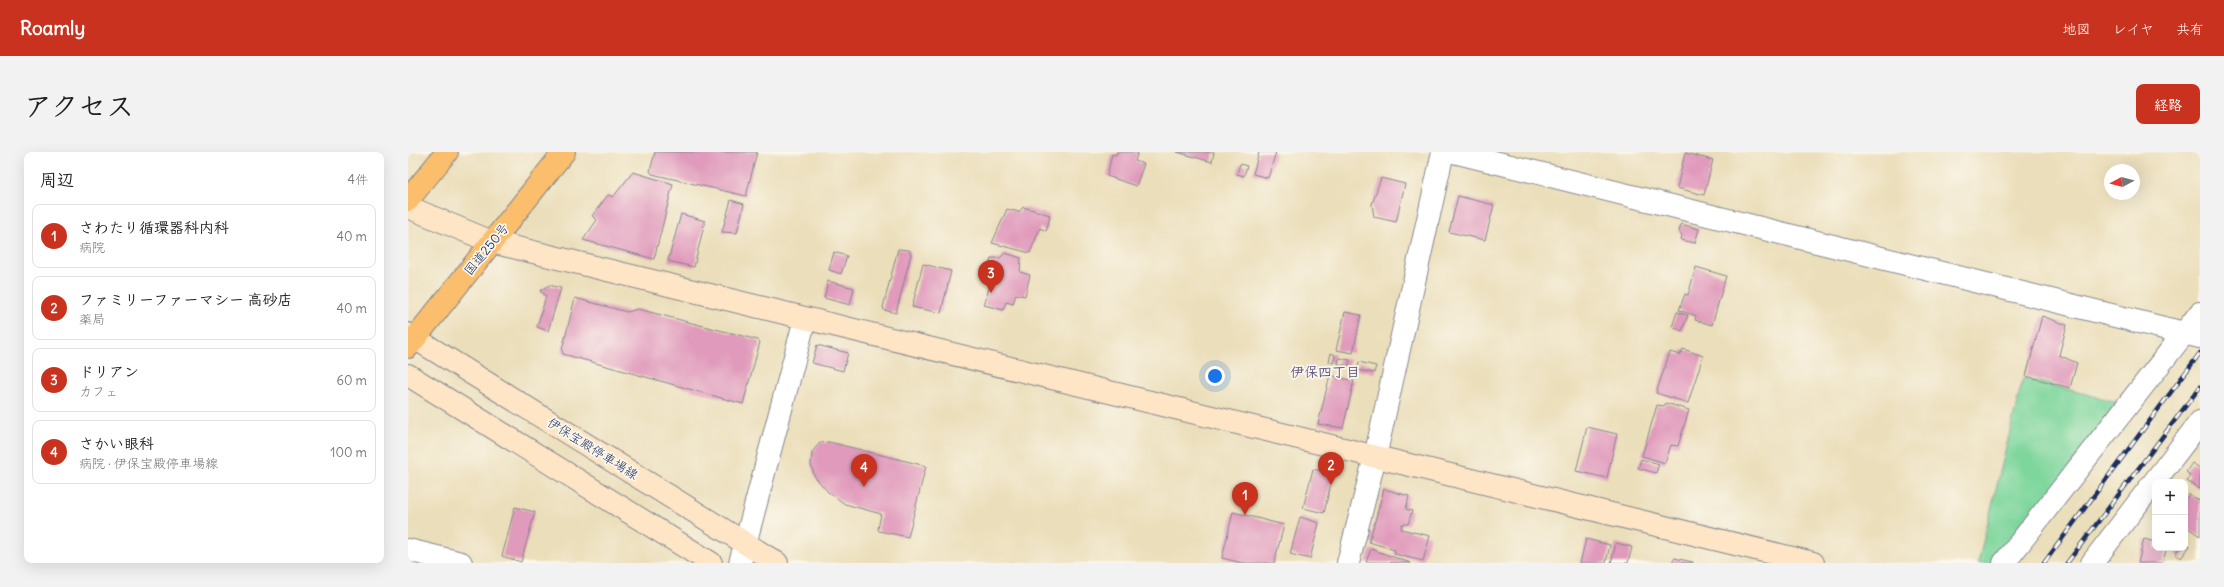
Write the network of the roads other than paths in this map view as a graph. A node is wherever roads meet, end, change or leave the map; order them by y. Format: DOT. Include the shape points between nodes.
graph roads {
  1 [pos="447,152"];
  2 [pos="564,152"];
  3 [pos="1443,152"];
  4 [pos="1454,152"];
  5 [pos="408,200"];
  6 [pos="408,207"];
  7 [pos="492,242"];
  8 [pos="2200,313"];
  9 [pos="805,319"];
  10 [pos="2192,335"];
  11 [pos="411,339"];
  12 [pos="408,375"];
  13 [pos="2200,422"];
  14 [pos="1375,457"];
  15 [pos="408,550"];
  16 [pos="743,553"];
  17 [pos="461,563"];
  18 [pos="711,563"];
  19 [pos="777,563"];
  20 [pos="1348,563"];
  21 [pos="1813,563"];
  22 [pos="2004,563"];
  23 [pos="2092,563"];
  1 -- 5 [label="highway"];
  2 -- 7 [label="highway, 国道250号"];
  3 -- 14 [label="street"];
  4 -- 10 [label="street"];
  6 -- 7 [label="street"];
  7 -- 9 [label="street"];
  7 -- 11 [label="highway, 国道250号"];
  8 -- 10 [label="street"];
  9 -- 14 [label="street"];
  9 -- 16 [label="street"];
  10 -- 22 [label="street"];
  11 -- 16 [label="street, 伊保宝殿停車場線"];
  12 -- 18 [label="street"];
  13 -- 23 [label="street"];
  14 -- 20 [label="street"];
  14 -- 21 [label="street"];
  15 -- 17 [label="street"];
  16 -- 19 [label="street, 伊保宝殿停車場線"];
}
